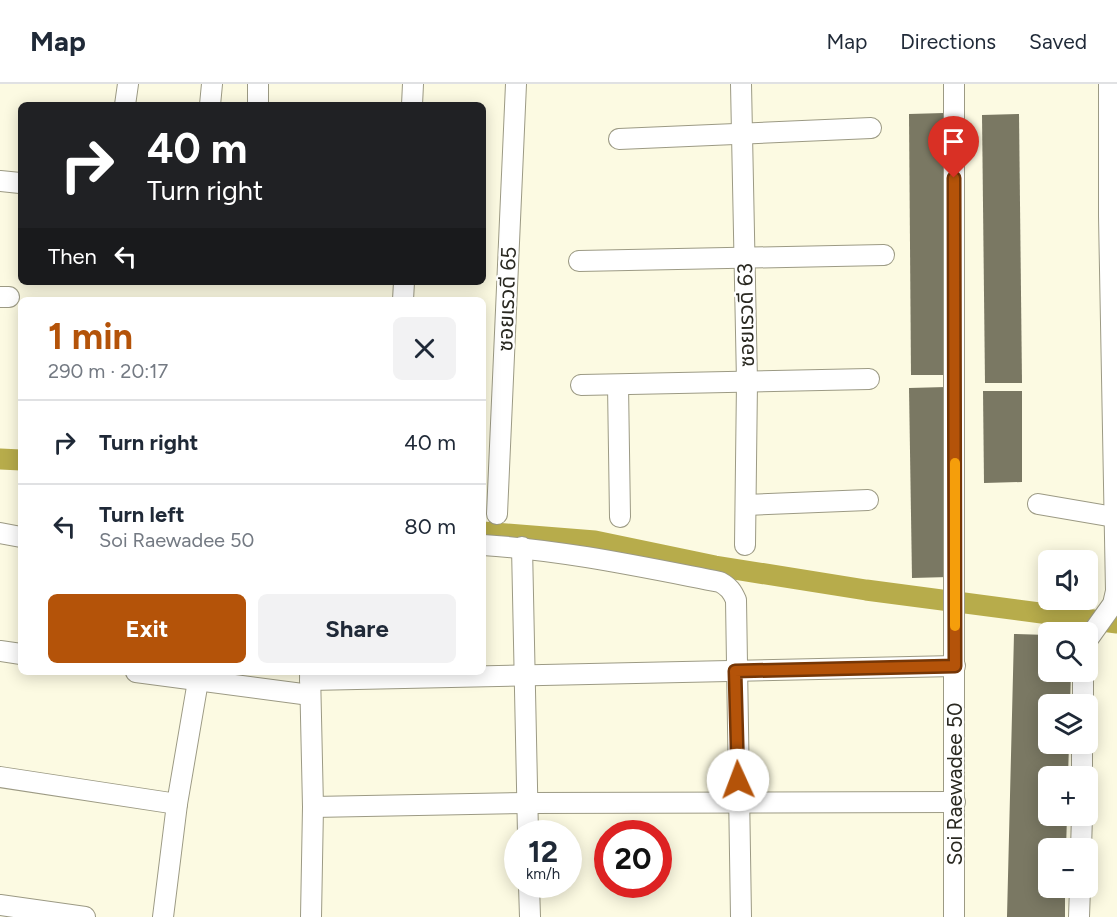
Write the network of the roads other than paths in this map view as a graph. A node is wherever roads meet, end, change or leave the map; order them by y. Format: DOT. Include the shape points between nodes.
graph roads {
  1 [pos="128,84"];
  2 [pos="212,84"];
  3 [pos="258,84"];
  4 [pos="413,84"];
  5 [pos="516,84"];
  6 [pos="741,84"];
  7 [pos="954,84"];
  8 [pos="1109,84"];
  9 [pos="126,102"];
  10 [pos="210,102"];
  11 [pos="258,102"];
  12 [pos="412,102"];
  13 [pos="871,128"];
  14 [pos="743,134"];
  15 [pos="619,139"];
  16 [pos="0,181"];
  17 [pos="18,183"];
  18 [pos="1113,216"];
  19 [pos="884,255"];
  20 [pos="745,257"];
  21 [pos="579,261"];
  22 [pos="1114,280"];
  23 [pos="1114,321"];
  24 [pos="869,379"];
  25 [pos="747,382"];
  26 [pos="581,385"];
  27 [pos="618,385"];
  28 [pos="492,457"];
  29 [pos="868,500"];
  30 [pos="1038,504"];
  31 [pos="746,505"];
  32 [pos="497,513"];
  33 [pos="620,516"];
  34 [pos="1114,516"];
  35 [pos="0,533"];
  36 [pos="18,536"];
  37 [pos="486,545"];
  38 [pos="745,545"];
  39 [pos="522,547"];
  40 [pos="1098,626"];
  41 [pos="0,651"];
  42 [pos="18,654"];
  43 [pos="955,666"];
  44 [pos="735,671"];
  45 [pos="157,675"];
  46 [pos="524,675"];
  47 [pos="198,681"];
  48 [pos="310,682"];
  49 [pos="0,777"];
  50 [pos="739,802"];
  51 [pos="955,802"];
  52 [pos="527,803"];
  53 [pos="177,804"];
  54 [pos="313,807"];
  55 [pos="528,820"];
  56 [pos="529,898"];
  57 [pos="1080,898"];
  58 [pos="0,905"];
  59 [pos="85,917"];
  60 [pos="163,917"];
  61 [pos="310,917"];
  62 [pos="530,917"];
  63 [pos="741,917"];
  64 [pos="954,917"];
  65 [pos="1079,917"];
  1 -- 9 [label="street"];
  2 -- 10 [label="street"];
  3 -- 11 [label="street"];
  4 -- 12 [label="street"];
  5 -- 28 [label="street, ซอยเรวดี 65"];
  6 -- 14 [label="street, ซอยเรวดี 63"];
  7 -- 43 [label="street, Soi Raewadee 50"];
  8 -- 18 [label="street"];
  13 -- 14 [label="street"];
  14 -- 15 [label="street"];
  14 -- 20 [label="street, ซอยเรวดี 63"];
  16 -- 17 [label="street"];
  18 -- 22 [label="street"];
  19 -- 20 [label="street"];
  20 -- 21 [label="street"];
  20 -- 25 [label="street, ซอยเรวดี 63"];
  22 -- 23 [label="street"];
  23 -- 34 [label="street"];
  24 -- 25 [label="street"];
  25 -- 27 [label="street"];
  25 -- 31 [label="street, ซอยเรวดี 63"];
  26 -- 27 [label="street"];
  27 -- 33 [label="street"];
  28 -- 32 [label="street, ซอยเรวดี 65"];
  29 -- 31 [label="street"];
  30 -- 34 [label="street"];
  31 -- 38 [label="street, ซอยเรวดี 63"];
  34 -- 40 [label="street" via="1115,601"];
  35 -- 36 [label="street"];
  37 -- 39 [label="street"];
  39 -- 44 [label="street" via="728,586 736,600"];
  39 -- 46 [label="street"];
  41 -- 42 [label="street"];
  43 -- 44 [label="street"];
  43 -- 51 [label="street, Soi Raewadee 50"];
  44 -- 46 [label="street"];
  44 -- 50 [label="street"];
  45 -- 47 [label="street"];
  46 -- 48 [label="street"];
  46 -- 52 [label="street"];
  47 -- 48 [label="street"];
  47 -- 53 [label="street"];
  48 -- 54 [label="street"];
  49 -- 53 [label="street"];
  50 -- 51 [label="street"];
  50 -- 52 [label="street"];
  50 -- 63 [label="street"];
  51 -- 64 [label="street, Soi Raewadee 50"];
  52 -- 54 [label="street"];
  52 -- 55 [label="street"];
  53 -- 60 [label="street"];
  54 -- 61 [label="street"];
  56 -- 62 [label="street"];
  57 -- 65 [label="street"];
  58 -- 59 [label="street"];
}
